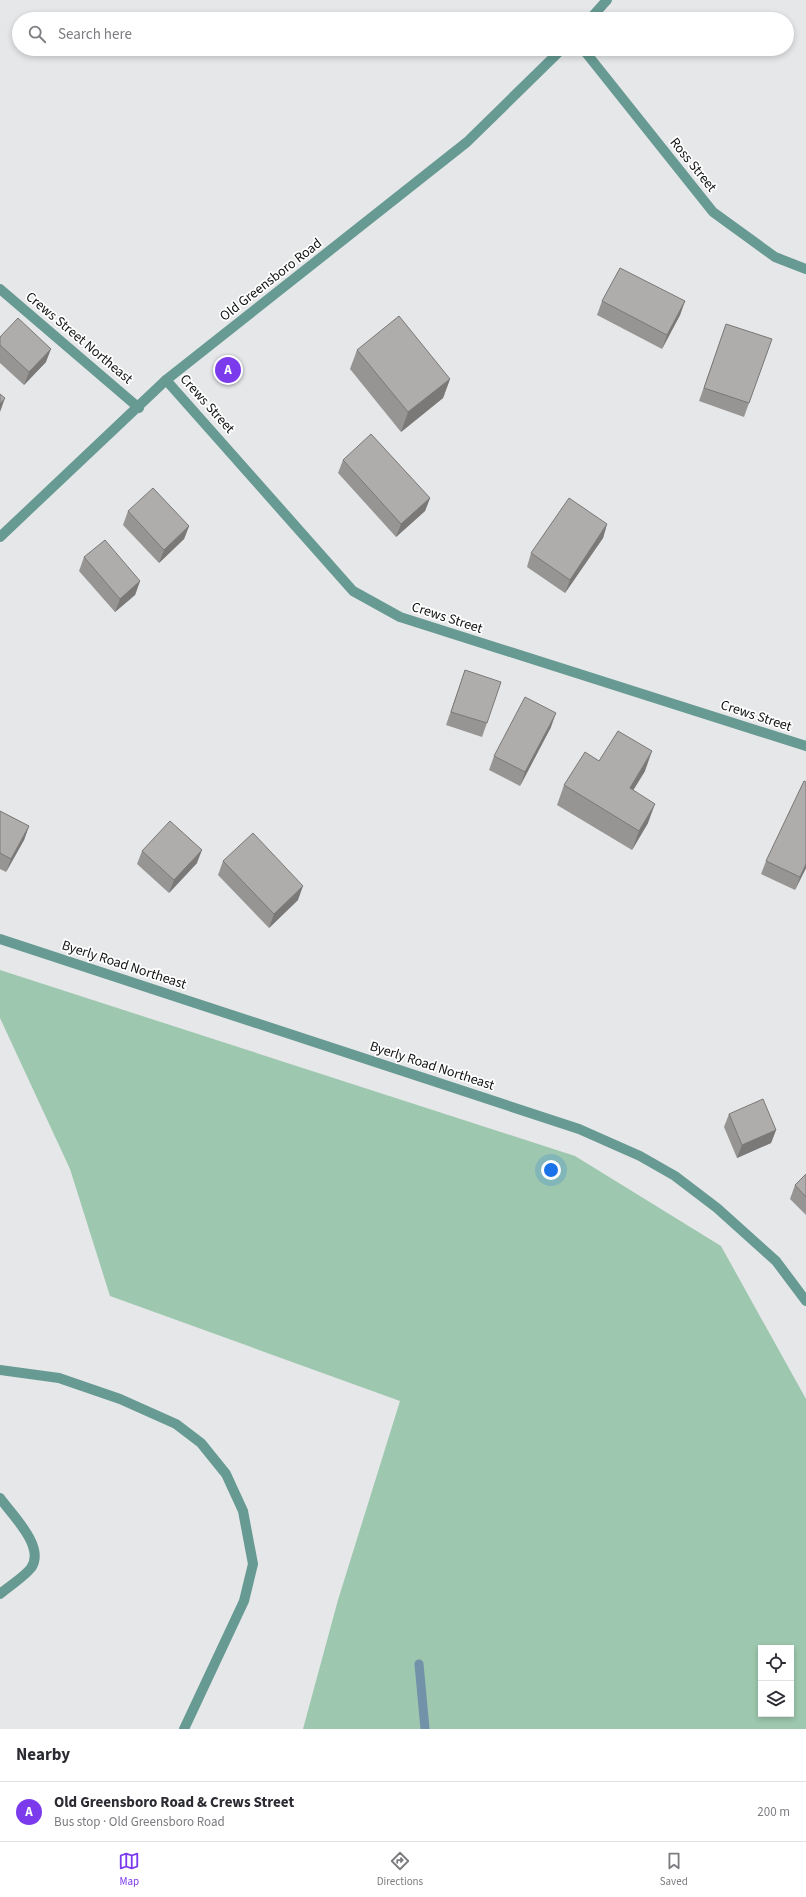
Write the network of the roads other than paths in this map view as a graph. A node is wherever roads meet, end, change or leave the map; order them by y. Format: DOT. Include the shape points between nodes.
graph roads {
  1 [pos="607,0"];
  2 [pos="596,12"];
  3 [pos="555,56"];
  4 [pos="589,56"];
  5 [pos="806,269"];
  6 [pos="0,289"];
  7 [pos="166,380"];
  8 [pos="139,408"];
  9 [pos="0,536"];
  10 [pos="806,746"];
  11 [pos="0,940"];
  12 [pos="806,1301"];
  13 [pos="0,1370"];
  14 [pos="0,1498"];
  15 [pos="0,1594"];
  16 [pos="184,1729"];
  1 -- 2 [label="street"];
  3 -- 7 [label="street, Old Greensboro Road" via="467,142"];
  4 -- 5 [label="street, Ross Street" via="713,212 775,257"];
  6 -- 8 [label="street, Crews Street Northeast"];
  7 -- 8 [label="street, Old Greensboro Road"];
  7 -- 10 [label="street, Crews Street" via="353,591 400,617"];
  8 -- 9 [label="street, Old Greensboro Road"];
  11 -- 12 [label="street, Byerly Road Northeast" via="579,1129 640,1156 675,1176 717,1208 776,1261"];
  13 -- 16 [label="street" via="59,1378 120,1398 176,1424 201,1443 226,1474 243,1512 253,1564 244,1601"];
  14 -- 15 [label="street" via="30,1538 35,1558 30,1568"];
}
